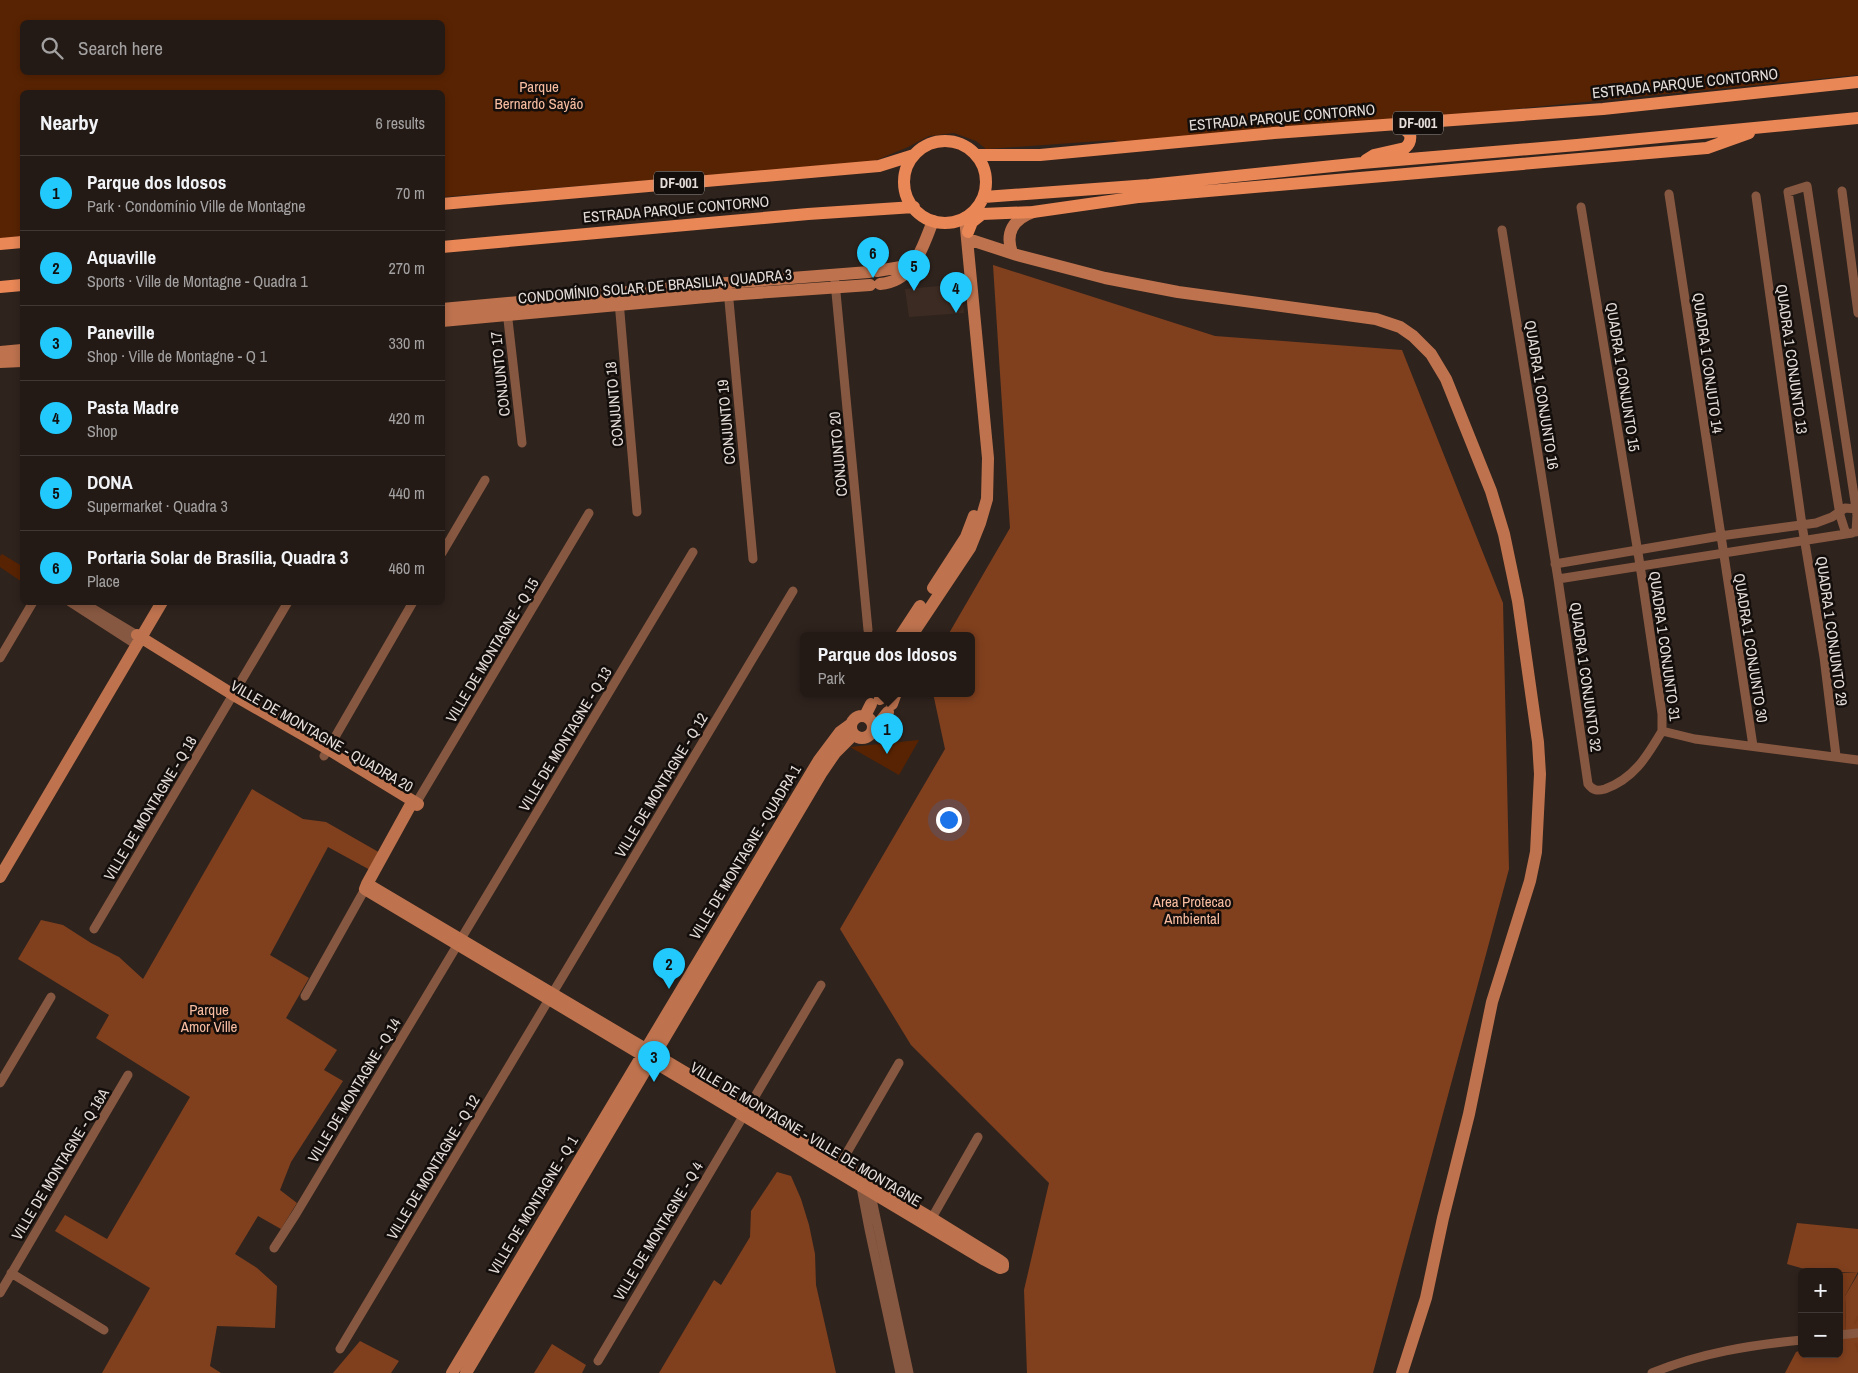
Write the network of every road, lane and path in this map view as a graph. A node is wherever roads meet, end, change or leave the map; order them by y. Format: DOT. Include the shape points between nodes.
graph roads {
  1 [pos="1858,82"];
  2 [pos="1858,118"];
  3 [pos="1399,124"];
  4 [pos="1762,128"];
  5 [pos="914,155"];
  6 [pos="976,155"];
  7 [pos="1362,162"];
  8 [pos="1208,178"];
  9 [pos="1842,191"];
  10 [pos="1669,194"];
  11 [pos="1756,196"];
  12 [pos="984,197"];
  13 [pos="1138,197"];
  14 [pos="445,204"];
  15 [pos="914,207"];
  16 [pos="1581,207"];
  17 [pos="1033,212"];
  18 [pos="965,218"];
  19 [pos="933,221"];
  20 [pos="1502,230"];
  21 [pos="968,236"];
  22 [pos="20,242"];
  23 [pos="0,244"];
  24 [pos="445,247"];
  25 [pos="1012,253"];
  26 [pos="913,266"];
  27 [pos="834,274"];
  28 [pos="20,286"];
  29 [pos="0,287"];
  30 [pos="836,288"];
  31 [pos="728,289"];
  32 [pos="619,299"];
  33 [pos="445,309"];
  34 [pos="507,309"];
  35 [pos="1858,314"];
  36 [pos="445,320"];
  37 [pos="20,350"];
  38 [pos="0,352"];
  39 [pos="20,361"];
  40 [pos="0,362"];
  41 [pos="986,438"];
  42 [pos="522,443"];
  43 [pos="485,480"];
  44 [pos="1857,508"];
  45 [pos="637,512"];
  46 [pos="1839,512"];
  47 [pos="589,513"];
  48 [pos="1802,525"];
  49 [pos="1857,532"];
  50 [pos="1846,534"];
  51 [pos="1720,536"];
  52 [pos="1805,540"];
  53 [pos="445,548"];
  54 [pos="1637,551"];
  55 [pos="693,552"];
  56 [pos="1723,554"];
  57 [pos="753,558"];
  58 [pos="1555,564"];
  59 [pos="1640,565"];
  60 [pos="1558,579"];
  61 [pos="793,591"];
  62 [pos="31,605"];
  63 [pos="75,605"];
  64 [pos="86,605"];
  65 [pos="154,605"];
  66 [pos="160,605"];
  67 [pos="286,605"];
  68 [pos="411,605"];
  69 [pos="868,630"];
  70 [pos="903,632"];
  71 [pos="914,632"];
  72 [pos="137,640"];
  73 [pos="0,658"];
  74 [pos="231,698"];
  75 [pos="882,700"];
  76 [pos="869,720"];
  77 [pos="852,729"];
  78 [pos="1662,731"];
  79 [pos="1753,746"];
  80 [pos="326,752"];
  81 [pos="1836,756"];
  82 [pos="1858,760"];
  83 [pos="415,804"];
  84 [pos="0,863"];
  85 [pos="0,877"];
  86 [pos="367,889"];
  87 [pos="94,929"];
  88 [pos="459,942"];
  89 [pos="821,985"];
  90 [pos="305,996"];
  91 [pos="551,996"];
  92 [pos="52,998"];
  93 [pos="648,1054"];
  94 [pos="899,1063"];
  95 [pos="128,1075"];
  96 [pos="0,1083"];
  97 [pos="745,1112"];
  98 [pos="978,1137"];
  99 [pos="838,1168"];
  100 [pos="865,1184"];
  101 [pos="929,1222"];
  102 [pos="274,1248"];
  103 [pos="999,1264"];
  104 [pos="11,1273"];
  105 [pos="0,1293"];
  106 [pos="104,1330"];
  107 [pos="1858,1333"];
  108 [pos="1843,1335"];
  109 [pos="1798,1341"];
  110 [pos="476,1345"];
  111 [pos="340,1349"];
  112 [pos="598,1361"];
  113 [pos="452,1373"];
  114 [pos="466,1373"];
  115 [pos="900,1373"];
  116 [pos="909,1373"];
  117 [pos="1402,1373"];
  118 [pos="1652,1373"];
  1 -- 3 [label="main road, ESTRADA PARQUE CONTORNO / DF-001" via="1603,109"];
  2 -- 4 [label="main road, DF-001"];
  3 -- 6 [label="main road, ESTRADA PARQUE CONTORNO / DF-001" via="1040,155"];
  3 -- 7 [label="main road" via="1409,131 1408,145"];
  4 -- 7 [label="main road, DF-001"];
  4 -- 13 [label="main road" via="1708,148"];
  5 -- 6 [label="main road, DF-001" via="929,144 946,140 963,144"];
  5 -- 14 [label="main road, ESTRADA PARQUE CONTORNO / DF-001" via="879,166"];
  5 -- 15 [label="main road" via="904,180 906,194"];
  6 -- 12 [label="main road" via="986,175"];
  7 -- 8 [label="main road, DF-001"];
  8 -- 12 [label="main road, DF-001"];
  8 -- 13 [label="main road" via="1170,192"];
  9 -- 35 [label="street"];
  10 -- 51 [label="street, QUADRA 1 CONJUTO 14"];
  11 -- 48 [label="street, QUADRA 1 CONJUNTO 13"];
  12 -- 18 [label="main road"];
  13 -- 17 [label="main road"];
  15 -- 19 [label="main road"];
  15 -- 24 [label="main road, ESTRADA PARQUE CONTORNO"];
  16 -- 54 [label="street, QUADRA 1 CONJUNTO 15"];
  17 -- 21 [label="main road" via="982,214 972,222"];
  17 -- 25 [label="street" via="1013,226 1008,243"];
  18 -- 19 [label="main road" via="950,223"];
  18 -- 21 [label="street"];
  19 -- 26 [label="street"];
  20 -- 58 [label="street, QUADRA 1 CONJUNTO 16"];
  21 -- 25 [label="street"];
  21 -- 41 [label="street"];
  22 -- 23 [label="main road"];
  25 -- 117 [label="street" via="1105,278 1178,292 1376,319 1400,327 1431,354 1446,379 1491,491 1512,568 1538,742 1540,774 1536,852 1518,924 1492,1002 1426,1298"];
  26 -- 27 [label="street, CONDOMÍNIO SOLAR DE BRASILIA, QUADRA 3"];
  26 -- 30 [label="street, CONDOMÍNIO SOLAR DE BRASILIA, QUADRA 3" via="895,281"];
  27 -- 30 [label="street, CONJUNTO 20"];
  27 -- 31 [label="street, CONDOMÍNIO SOLAR DE BRASILIA, QUADRA 3"];
  28 -- 29 [label="main road"];
  30 -- 31 [label="street, CONDOMÍNIO SOLAR DE BRASILIA, QUADRA 3"];
  30 -- 69 [label="street, CONJUNTO 20"];
  31 -- 32 [label="street, CONDOMÍNIO SOLAR DE BRASILIA, QUADRA 3"];
  31 -- 57 [label="street, CONJUNTO 19"];
  32 -- 34 [label="street, CONDOMÍNIO SOLAR DE BRASILIA, QUADRA 3"];
  32 -- 45 [label="street, CONJUNTO 18"];
  33 -- 34 [label="street, CONDOMÍNIO SOLAR DE BRASILIA, QUADRA 3"];
  34 -- 36 [label="street, CONDOMÍNIO SOLAR DE BRASILIA, QUADRA 3"];
  34 -- 42 [label="street, CONJUNTO 17"];
  37 -- 38 [label="street"];
  39 -- 40 [label="street"];
  41 -- 70 [label="street" via="982,479 970,527"];
  41 -- 71 [label="street" via="989,468 987,499 975,538"];
  43 -- 53 [label="street"];
  44 -- 46 [label="street" via="1845,508"];
  44 -- 46 [label="street" via="1807,186 1788,192"];
  44 -- 49 [label="street"];
  46 -- 48 [label="street" via="1824,521"];
  46 -- 50 [label="street"];
  47 -- 83 [label="street, VILLE DE MONTAGNE - Q 15"];
  48 -- 51 [label="street"];
  48 -- 52 [label="street, QUADRA 1 CONJUNTO 13"];
  49 -- 50 [label="street"];
  50 -- 52 [label="street"];
  51 -- 54 [label="street"];
  51 -- 56 [label="street, QUADRA 1 CONJUTO 14"];
  52 -- 56 [label="street"];
  52 -- 81 [label="street, QUADRA 1 CONJUNTO 29"];
  54 -- 58 [label="street"];
  54 -- 59 [label="street, QUADRA 1 CONJUNTO 15"];
  55 -- 88 [label="street, VILLE DE MONTAGNE - Q 13"];
  56 -- 59 [label="street"];
  56 -- 79 [label="street, QUADRA 1 CONJUNTO 30"];
  58 -- 60 [label="street, QUADRA 1 CONJUNTO 16"];
  59 -- 60 [label="street"];
  59 -- 78 [label="street, QUADRA 1 CONJUNTO 31"];
  60 -- 78 [label="street, QUADRA 1 CONJUNTO 32" via="1586,779 1591,788 1600,790 1625,780 1637,770"];
  61 -- 91 [label="street, VILLE DE MONTAGNE - Q 12"];
  62 -- 73 [label="street"];
  63 -- 72 [label="street"];
  64 -- 72 [label="street"];
  65 -- 72 [label="street"];
  66 -- 72 [label="street"];
  67 -- 74 [label="street, VILLE DE MONTAGNE - Q 18"];
  68 -- 80 [label="street"];
  72 -- 74 [label="street, VILLE DE MONTAGNE - QUADRA 20"];
  72 -- 84 [label="street"];
  72 -- 85 [label="street"];
  74 -- 80 [label="street, VILLE DE MONTAGNE - QUADRA 20"];
  74 -- 87 [label="street, VILLE DE MONTAGNE - Q 18"];
  75 -- 76 [label="street"];
  75 -- 76 [label="street" via="879,723"];
  76 -- 77 [label="street" via="857,717"];
  76 -- 77 [label="street" via="872,734 865,738 861,739"];
  77 -- 93 [label="street, VILLE DE MONTAGNE - QUADRA 1" via="784,828"];
  78 -- 79 [label="street" via="1695,739"];
  79 -- 81 [label="street"];
  80 -- 83 [label="street, VILLE DE MONTAGNE - QUADRA 20"];
  81 -- 82 [label="street"];
  83 -- 86 [label="street, VILLE DE MONTAGNE - QUADRA 20"];
  86 -- 88 [label="street, VILLE DE MONTAGNE - VILLE DE MONTAGNE"];
  86 -- 90 [label="street"];
  88 -- 91 [label="street, VILLE DE MONTAGNE - VILLE DE MONTAGNE"];
  88 -- 102 [label="street, VILLE DE MONTAGNE - Q 14"];
  89 -- 97 [label="street, VILLE DE MONTAGNE - Q 4"];
  91 -- 93 [label="street, VILLE DE MONTAGNE - VILLE DE MONTAGNE"];
  91 -- 111 [label="street, VILLE DE MONTAGNE - Q 12"];
  92 -- 96 [label="street"];
  93 -- 97 [label="street, VILLE DE MONTAGNE - VILLE DE MONTAGNE"];
  93 -- 110 [label="street, VILLE DE MONTAGNE - Q 1"];
  94 -- 99 [label="street"];
  95 -- 104 [label="street, VILLE DE MONTAGNE - Q 16A"];
  97 -- 99 [label="street, VILLE DE MONTAGNE - VILLE DE MONTAGNE"];
  97 -- 112 [label="street, VILLE DE MONTAGNE - Q 4"];
  98 -- 101 [label="street"];
  99 -- 100 [label="street, VILLE DE MONTAGNE - VILLE DE MONTAGNE"];
  100 -- 101 [label="street, VILLE DE MONTAGNE - VILLE DE MONTAGNE"];
  100 -- 115 [label="street"];
  100 -- 116 [label="street"];
  101 -- 103 [label="street, VILLE DE MONTAGNE - VILLE DE MONTAGNE"];
  104 -- 105 [label="street, VILLE DE MONTAGNE - Q 16A"];
  104 -- 106 [label="street"];
  107 -- 108 [label="street"];
  109 -- 118 [label="street" via="1716,1353 1678,1362"];
  110 -- 113 [label="street, VILLE DE MONTAGNE - Q 1"];
  110 -- 114 [label="street, VILLE DE MONTAGNE - Q 1"];
}
